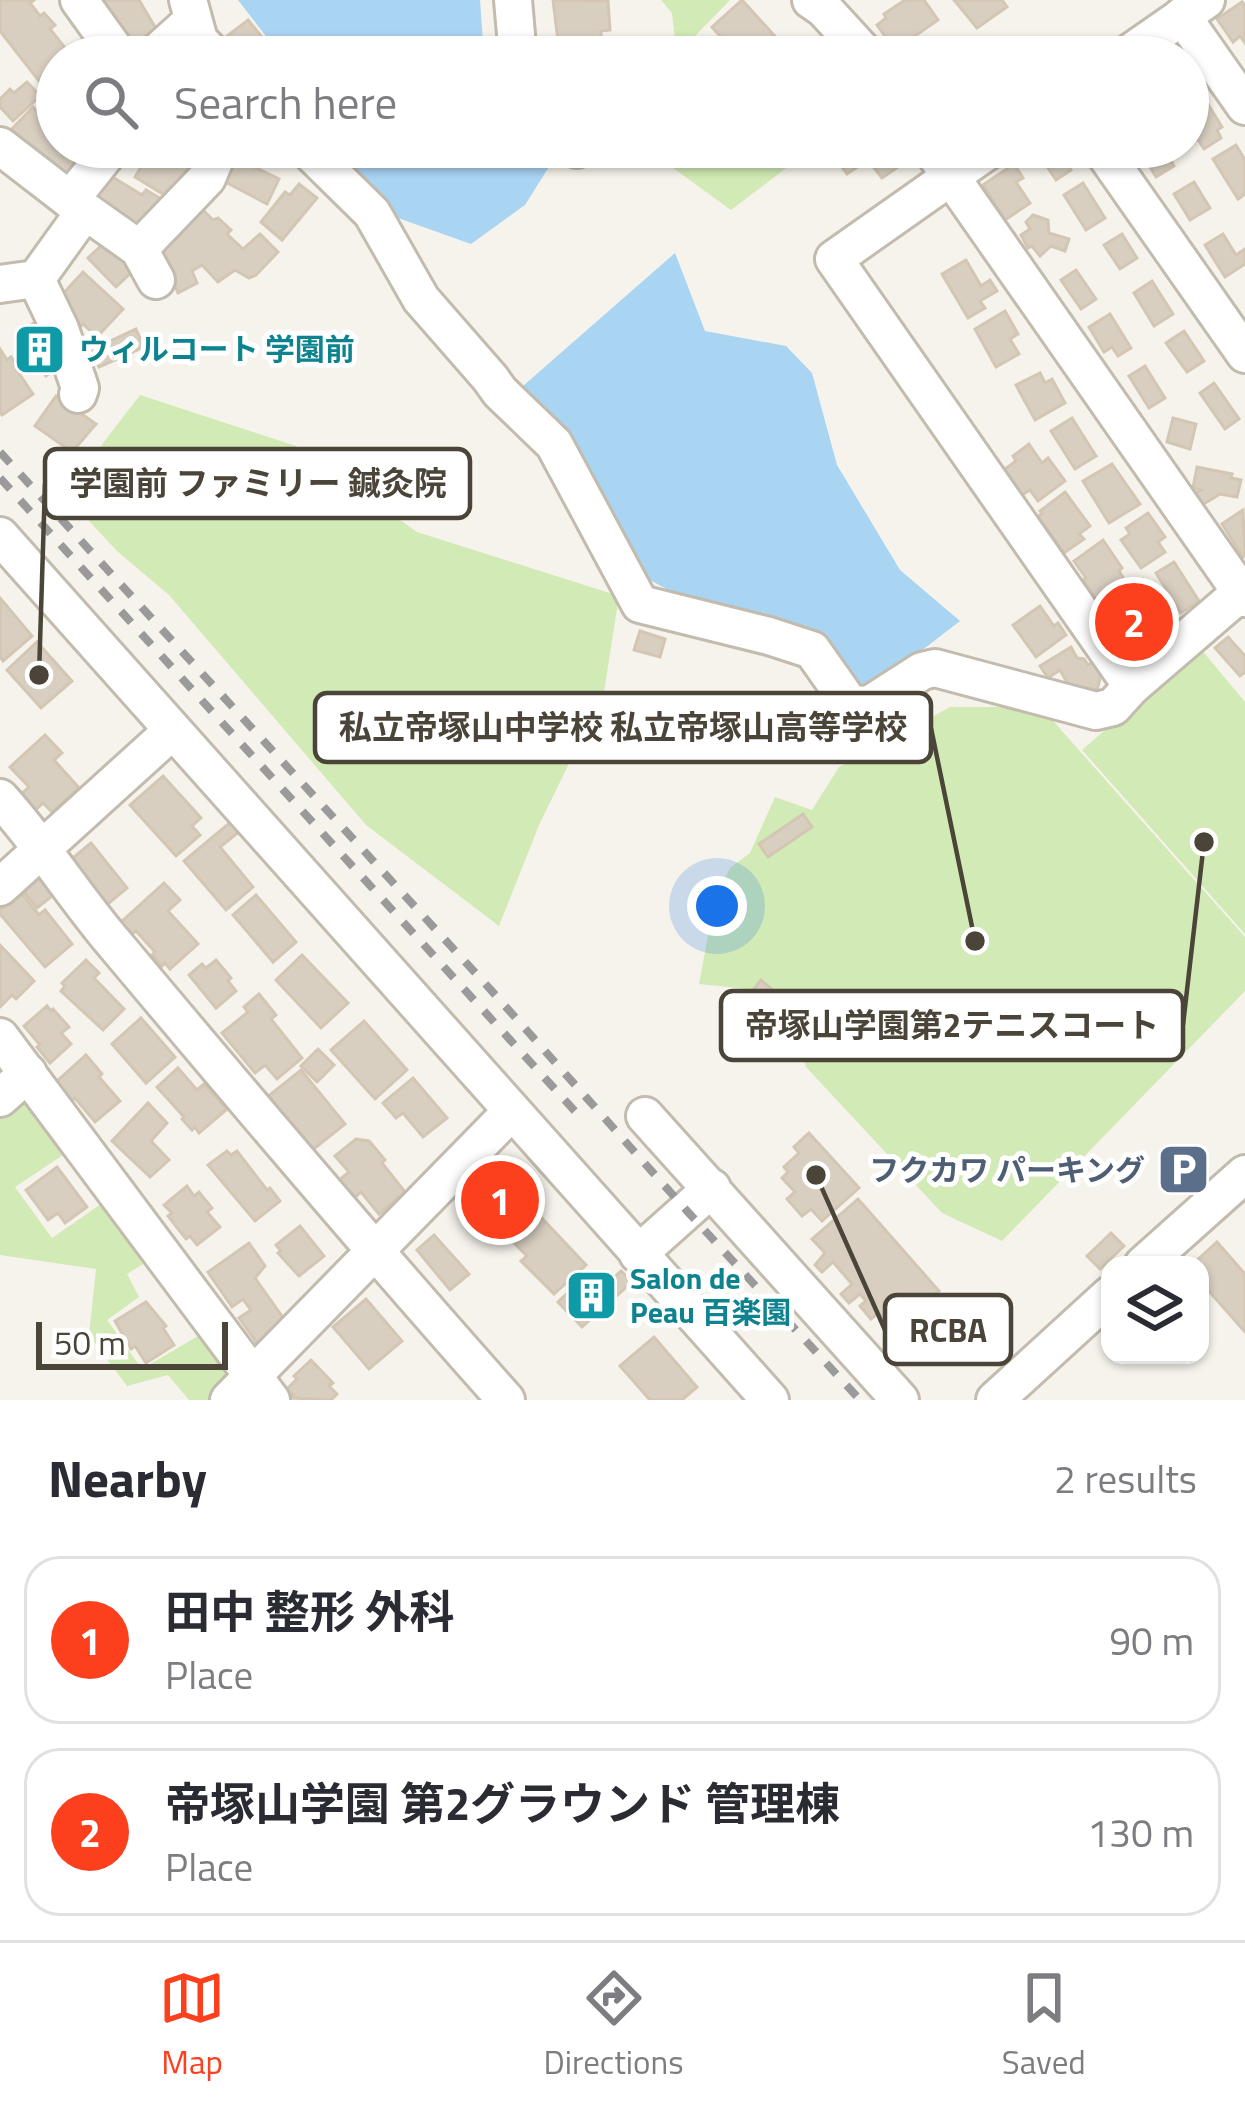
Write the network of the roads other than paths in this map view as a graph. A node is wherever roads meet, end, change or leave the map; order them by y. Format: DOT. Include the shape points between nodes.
graph roads {
  1 [pos="79,0"];
  2 [pos="513,0"];
  3 [pos="811,0"];
  4 [pos="1194,8"];
  5 [pos="190,10"];
  6 [pos="105,36"];
  7 [pos="169,36"];
  8 [pos="516,36"];
  9 [pos="849,36"];
  10 [pos="1154,36"];
  11 [pos="1209,36"];
  12 [pos="1209,37"];
  13 [pos="1245,106"];
  14 [pos="0,146"];
  15 [pos="99,168"];
  16 [pos="211,168"];
  17 [pos="326,168"];
  18 [pos="932,168"];
  19 [pos="944,168"];
  20 [pos="1115,168"];
  21 [pos="77,205"];
  22 [pos="18,282"];
  23 [pos="1245,354"];
  24 [pos="78,394"];
  25 [pos="0,536"];
  26 [pos="1243,594"];
  27 [pos="1132,686"];
  28 [pos="172,730"];
  29 [pos="0,798"];
  30 [pos="41,850"];
  31 [pos="0,887"];
  32 [pos="0,1036"];
  33 [pos="28,1073"];
  34 [pos="0,1099"];
  35 [pos="512,1111"];
  36 [pos="645,1116"];
  37 [pos="1241,1185"];
  38 [pos="712,1188"];
  39 [pos="374,1252"];
  40 [pos="638,1254"];
  41 [pos="1154,1256"];
  42 [pos="1101,1302"];
  43 [pos="251,1392"];
  44 [pos="506,1400"];
  45 [pos="770,1400"];
  46 [pos="899,1400"];
  47 [pos="995,1400"];
  1 -- 6 [label="street"];
  2 -- 8 [label="street"];
  3 -- 9 [label="street"];
  4 -- 10 [label="street"];
  4 -- 11 [label="street"];
  5 -- 7 [label="street"];
  12 -- 13 [label="street"];
  14 -- 21 [label="street"];
  15 -- 21 [label="street"];
  16 -- 21 [label="street" via="148,265"];
  17 -- 27 [label="street" via="372,213 421,299 554,444 640,604 812,650 850,704 869,705 935,668 1096,711 1113,707"];
  18 -- 27 [label="street" via="834,259"];
  19 -- 26 [label="street"];
  20 -- 23 [label="street"];
  21 -- 22 [label="street"];
  22 -- 24 [label="street" via="74,340"];
  25 -- 28 [label="street"];
  26 -- 27 [label="street"];
  28 -- 30 [label="street"];
  28 -- 35 [label="street"];
  29 -- 30 [label="street"];
  30 -- 31 [label="street"];
  30 -- 39 [label="street"];
  32 -- 33 [label="street"];
  33 -- 34 [label="street"];
  33 -- 43 [label="street"];
  35 -- 39 [label="street"];
  35 -- 40 [label="street"];
  36 -- 38 [label="street"];
  37 -- 41 [label="street"];
  38 -- 40 [label="street"];
  38 -- 46 [label="street"];
  39 -- 43 [label="street"];
  39 -- 44 [label="street"];
  40 -- 45 [label="street"];
  42 -- 47 [label="street"];
}
